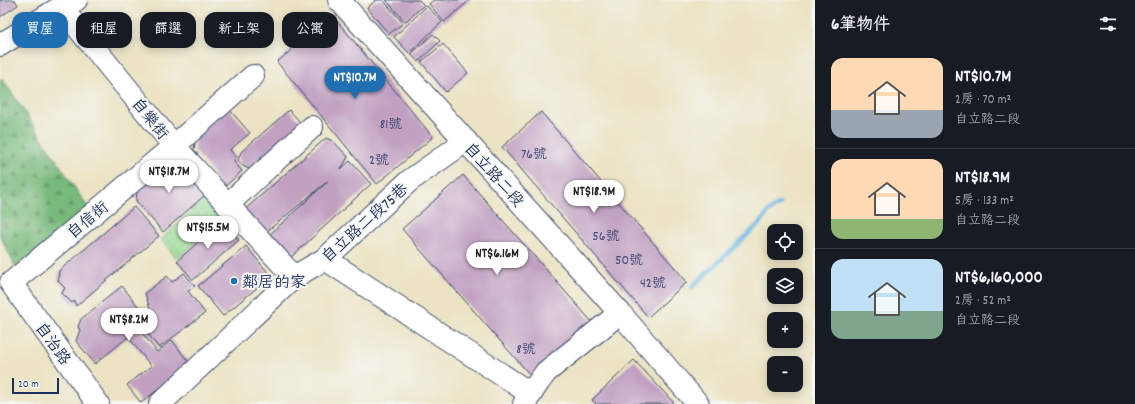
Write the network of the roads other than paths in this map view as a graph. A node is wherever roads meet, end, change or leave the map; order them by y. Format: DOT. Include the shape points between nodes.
graph roads {
  1 [pos="339,0"];
  2 [pos="69,4"];
  3 [pos="0,45"];
  4 [pos="253,76"];
  5 [pos="312,127"];
  6 [pos="466,141"];
  7 [pos="174,146"];
  8 [pos="227,206"];
  9 [pos="325,259"];
  10 [pos="294,278"];
  11 [pos="5,280"];
  12 [pos="620,313"];
  13 [pos="528,399"];
  14 [pos="98,404"];
  15 [pos="160,404"];
  16 [pos="698,404"];
  1 -- 6 [label="street, 自立路二段"];
  2 -- 3 [label="street"];
  2 -- 7 [label="street, 自樂街"];
  4 -- 7 [label="street, 自信街"];
  5 -- 8 [label="street"];
  6 -- 9 [label="street, 自立路二段75巷" via="409,181"];
  6 -- 12 [label="street, 自立路二段"];
  7 -- 8 [label="street, 自樂街"];
  7 -- 11 [label="street, 自信街"];
  8 -- 10 [label="street, 自樂街"];
  9 -- 10 [label="street, 自立路二段75巷"];
  9 -- 13 [label="street"];
  10 -- 15 [label="street, 自立路二段75巷"];
  11 -- 14 [label="street, 自治路"];
  12 -- 13 [label="street" via="546,372"];
  12 -- 16 [label="street, 自立路二段"];
}
